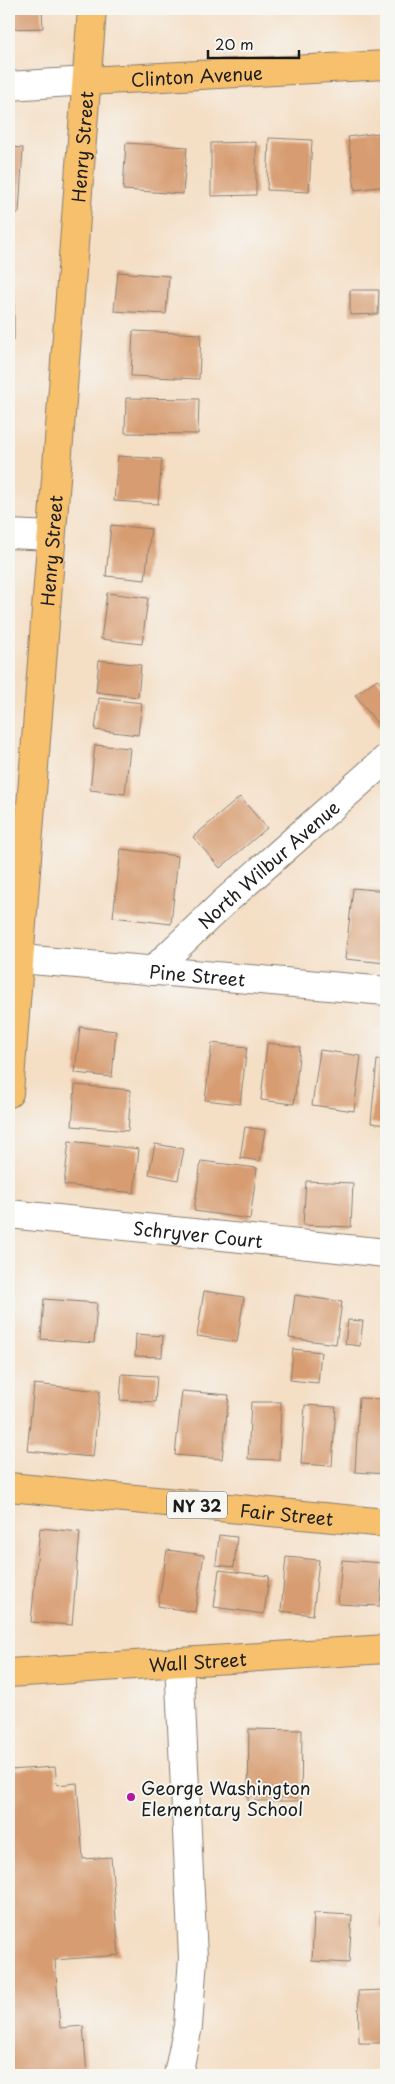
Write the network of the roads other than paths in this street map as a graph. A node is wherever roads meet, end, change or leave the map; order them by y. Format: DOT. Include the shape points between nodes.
graph roads {
  1 [pos="92,9"];
  2 [pos="386,65"];
  3 [pos="87,81"];
  4 [pos="9,86"];
  5 [pos="9,534"];
  6 [pos="51,536"];
  7 [pos="386,759"];
  8 [pos="14,958"];
  9 [pos="152,971"];
  10 [pos="386,991"];
  11 [pos="9,1093"];
  12 [pos="9,1214"];
  13 [pos="386,1253"];
  14 [pos="9,1487"];
  15 [pos="386,1523"];
  16 [pos="386,1649"];
  17 [pos="179,1662"];
  18 [pos="9,1673"];
  19 [pos="178,2075"];
  1 -- 3 [label="main road, Henry Street"];
  2 -- 3 [label="main road, Clinton Avenue"];
  3 -- 4 [label="street, Clinton Avenue"];
  3 -- 6 [label="main road, Henry Street"];
  5 -- 6 [label="street"];
  6 -- 8 [label="main road, Henry Street"];
  7 -- 9 [label="street, North Wilbur Avenue"];
  8 -- 9 [label="street, Pine Street"];
  8 -- 11 [label="main road, Henry Street"];
  9 -- 10 [label="street, Pine Street"];
  12 -- 13 [label="street, Schryver Court"];
  14 -- 15 [label="main road, Fair Street / NY 32"];
  16 -- 17 [label="main road, Wall Street"];
  17 -- 18 [label="main road, Wall Street"];
  17 -- 19 [label="street" via="193,1958 188,2026"];
}
